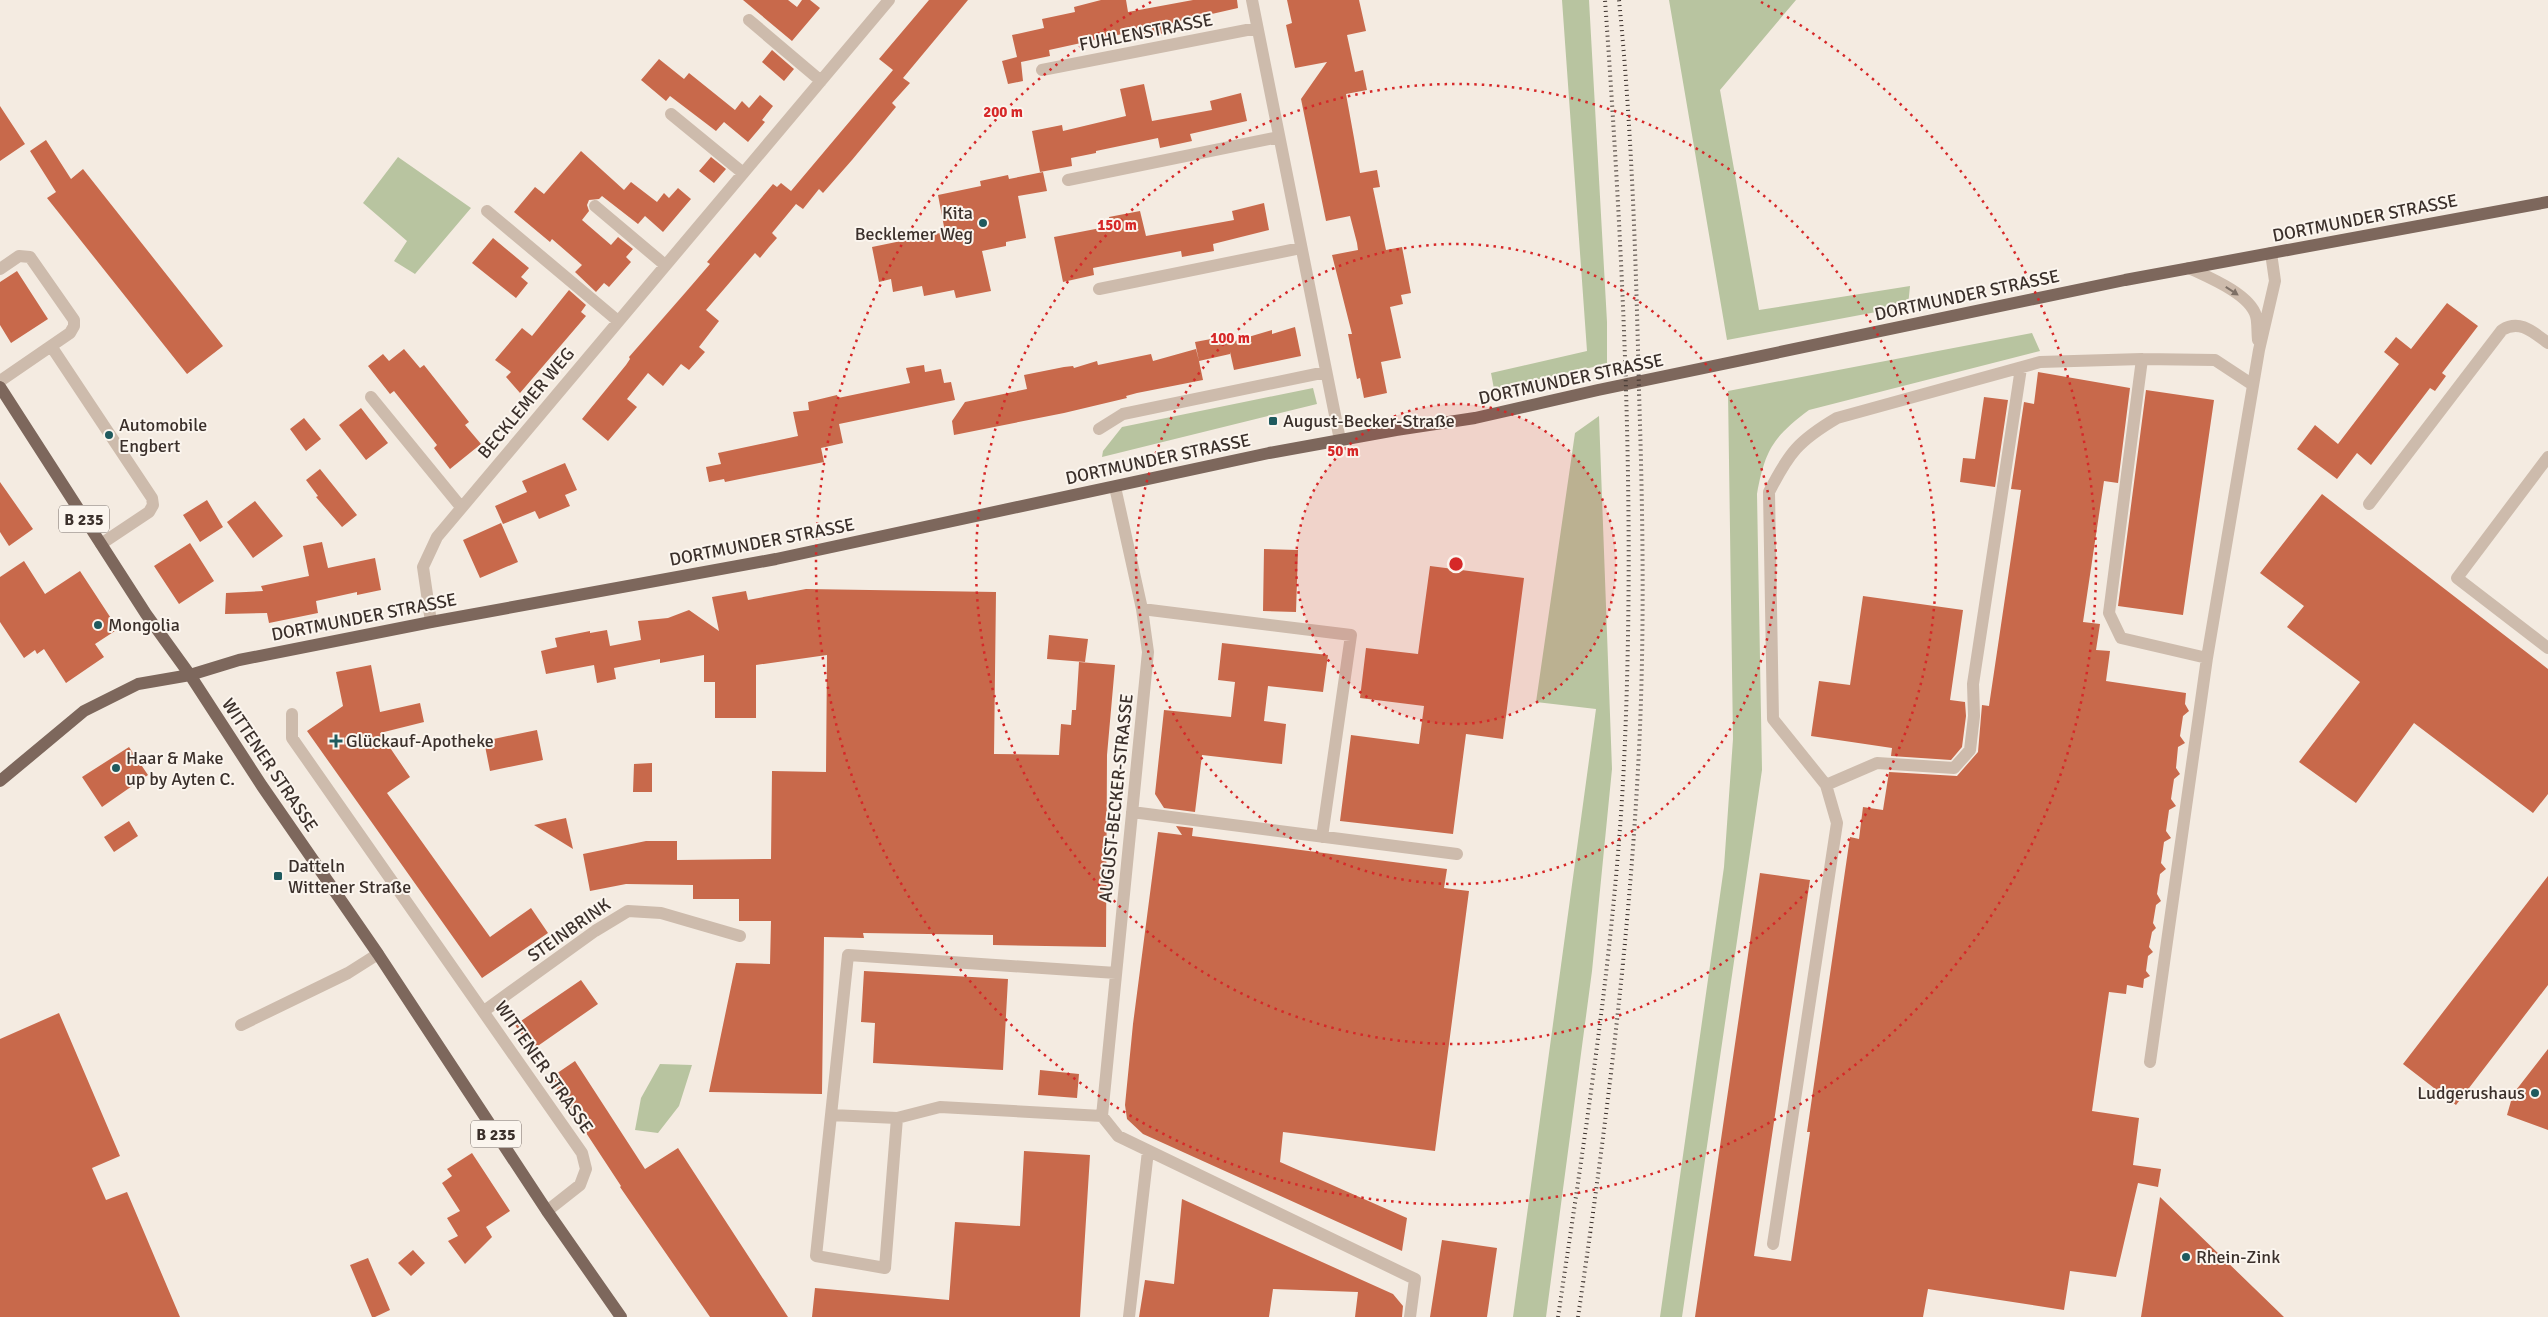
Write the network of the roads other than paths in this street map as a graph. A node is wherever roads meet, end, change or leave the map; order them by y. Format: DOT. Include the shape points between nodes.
graph roads {
  1 [pos="889,0"];
  2 [pos="1252,0"];
  3 [pos="749,20"];
  4 [pos="1257,28"];
  5 [pos="1042,70"];
  6 [pos="821,81"];
  7 [pos="671,114"];
  8 [pos="1279,137"];
  9 [pos="743,173"];
  10 [pos="1068,180"];
  11 [pos="2548,202"];
  12 [pos="595,206"];
  13 [pos="487,211"];
  14 [pos="1301,248"];
  15 [pos="2272,253"];
  16 [pos="665,266"];
  17 [pos="2189,268"];
  18 [pos="0,269"];
  19 [pos="1099,289"];
  20 [pos="618,321"];
  21 [pos="2548,344"];
  22 [pos="51,346"];
  23 [pos="2259,350"];
  24 [pos="2142,359"];
  25 [pos="2021,368"];
  26 [pos="1326,372"];
  27 [pos="0,381"];
  28 [pos="2253,385"];
  29 [pos="0,387"];
  30 [pos="370,397"];
  31 [pos="1099,429"];
  32 [pos="1340,440"];
  33 [pos="2548,457"];
  34 [pos="1115,487"];
  35 [pos="2369,504"];
  36 [pos="461,508"];
  37 [pos="100,544"];
  38 [pos="1142,609"];
  39 [pos="431,622"];
  40 [pos="2548,648"];
  41 [pos="2207,658"];
  42 [pos="190,675"];
  43 [pos="292,714"];
  44 [pos="0,781"];
  45 [pos="1826,785"];
  46 [pos="1132,812"];
  47 [pos="1322,837"];
  48 [pos="1457,854"];
  49 [pos="740,936"];
  50 [pos="378,954"];
  51 [pos="1116,973"];
  52 [pos="484,1011"];
  53 [pos="241,1025"];
  54 [pos="2150,1062"];
  55 [pos="831,1115"];
  56 [pos="1102,1116"];
  57 [pos="897,1118"];
  58 [pos="1148,1151"];
  59 [pos="546,1211"];
  60 [pos="1773,1244"];
  61 [pos="621,1317"];
  62 [pos="1129,1317"];
  63 [pos="1410,1317"];
  1 -- 6 [label="street, BECKLEMER WEG"];
  2 -- 4 [label="street"];
  3 -- 6 [label="street"];
  4 -- 5 [label="street, FUHLENSTRASSE"];
  4 -- 8 [label="street"];
  6 -- 9 [label="street, BECKLEMER WEG"];
  7 -- 9 [label="street"];
  8 -- 10 [label="street"];
  8 -- 14 [label="street"];
  9 -- 16 [label="street, BECKLEMER WEG"];
  11 -- 15 [label="main road, DORTMUNDER STRASSE"];
  12 -- 16 [label="street"];
  13 -- 20 [label="street"];
  14 -- 19 [label="street"];
  14 -- 26 [label="street"];
  15 -- 17 [label="main road, DORTMUNDER STRASSE"];
  15 -- 23 [label="street" via="2275,281"];
  16 -- 20 [label="street, BECKLEMER WEG"];
  17 -- 23 [label="street, one-way" via="2247,302 2256,315"];
  17 -- 32 [label="main road, DORTMUNDER STRASSE" via="1475,418"];
  18 -- 22 [label="street" via="19,256 30,257 74,320 70,333"];
  20 -- 36 [label="street, BECKLEMER WEG"];
  21 -- 35 [label="street" via="2519,325 2502,330"];
  22 -- 27 [label="street"];
  22 -- 37 [label="street" via="152,498 149,512"];
  23 -- 28 [label="street"];
  24 -- 25 [label="street" via="2040,362"];
  24 -- 28 [label="street" via="2215,360"];
  24 -- 41 [label="street" via="2109,614 2122,638"];
  25 -- 45 [label="street" via="1973,684 1970,750 1954,768 1877,763"];
  25 -- 45 [label="street" via="1836,418 1809,434 1786,460 1770,492 1773,719"];
  26 -- 31 [label="street" via="1123,414"];
  26 -- 32 [label="street"];
  28 -- 41 [label="street"];
  29 -- 37 [label="main road, WITTENER STRASSE / B 235"];
  30 -- 36 [label="street"];
  32 -- 34 [label="main road, DORTMUNDER STRASSE"];
  33 -- 40 [label="street" via="2457,578"];
  34 -- 38 [label="street, AUGUST-BECKER-STRASSE"];
  34 -- 39 [label="main road, DORTMUNDER STRASSE" via="776,559"];
  36 -- 39 [label="street, BECKLEMER WEG" via="437,537 423,567"];
  37 -- 42 [label="main road, WITTENER STRASSE / B 235"];
  38 -- 46 [label="street, AUGUST-BECKER-STRASSE" via="1148,652"];
  38 -- 47 [label="street" via="1351,635"];
  39 -- 42 [label="main road, DORTMUNDER STRASSE" via="239,660"];
  41 -- 54 [label="street"];
  42 -- 44 [label="main road, DORTMUNDER STRASSE" via="138,684 84,711"];
  42 -- 50 [label="main road, WITTENER STRASSE / B 235"];
  43 -- 52 [label="street, WITTENER STRASSE" via="292,738"];
  45 -- 60 [label="street" via="1837,823"];
  46 -- 47 [label="street"];
  46 -- 51 [label="street, AUGUST-BECKER-STRASSE"];
  47 -- 48 [label="street"];
  49 -- 52 [label="street, STEINBRINK" via="661,912 628,911"];
  50 -- 53 [label="street" via="348,973"];
  50 -- 59 [label="main road, WITTENER STRASSE / B 235"];
  51 -- 55 [label="street" via="848,955"];
  51 -- 56 [label="street, AUGUST-BECKER-STRASSE"];
  52 -- 59 [label="street, WITTENER STRASSE" via="582,1153 586,1169 580,1185"];
  55 -- 57 [label="street"];
  55 -- 57 [label="street" via="816,1256 885,1268"];
  56 -- 57 [label="street" via="940,1107"];
  56 -- 58 [label="street" via="1118,1136"];
  58 -- 62 [label="street"];
  58 -- 63 [label="street" via="1415,1279"];
  59 -- 61 [label="main road, WITTENER STRASSE / B 235"];
}
